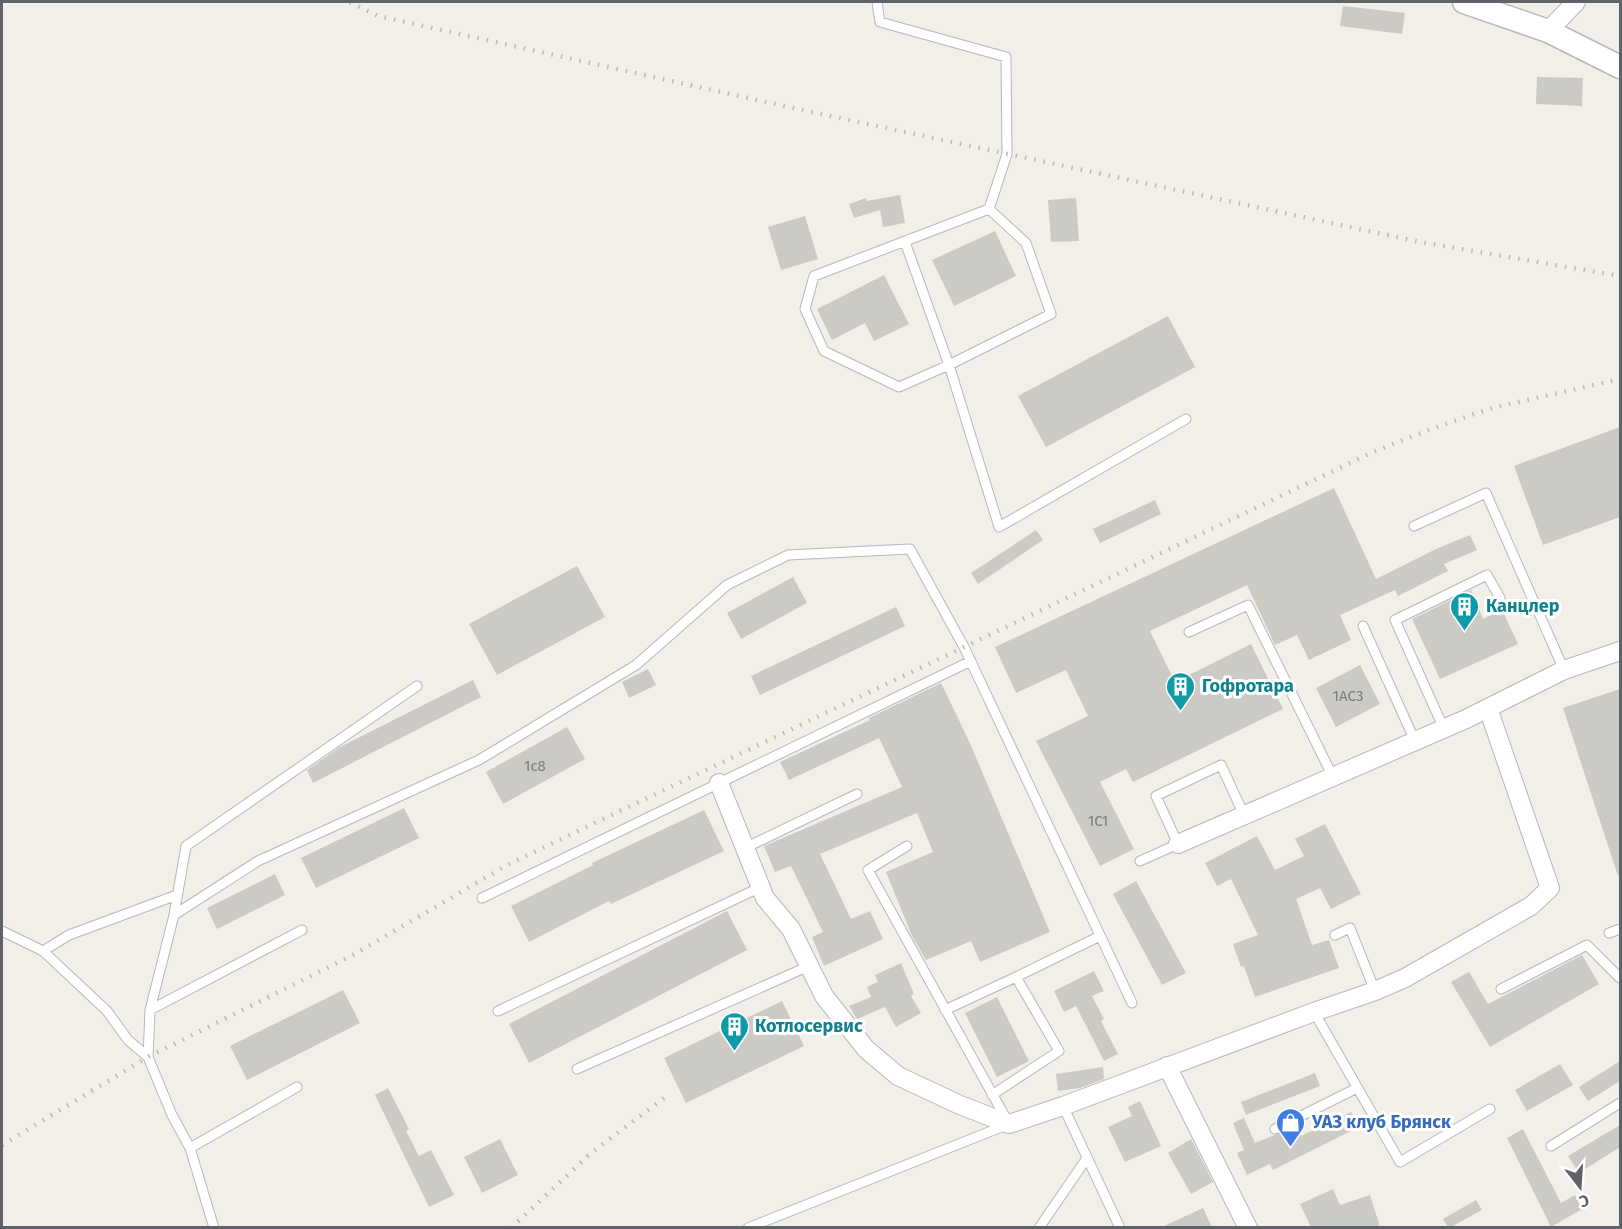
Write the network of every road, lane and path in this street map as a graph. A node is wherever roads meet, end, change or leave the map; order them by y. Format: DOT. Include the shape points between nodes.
graph roads {
  1 [pos="877,2"];
  2 [pos="1464,2"];
  3 [pos="1576,2"];
  4 [pos="1548,31"];
  5 [pos="1620,67"];
  6 [pos="989,209"];
  7 [pos="905,242"];
  8 [pos="950,365"];
  9 [pos="1186,419"];
  10 [pos="1414,526"];
  11 [pos="1500,598"];
  12 [pos="1363,626"];
  13 [pos="1189,633"];
  14 [pos="1620,651"];
  15 [pos="971,661"];
  16 [pos="1564,670"];
  17 [pos="417,686"];
  18 [pos="1488,708"];
  19 [pos="1444,729"];
  20 [pos="1414,741"];
  21 [pos="1333,777"];
  22 [pos="719,783"];
  23 [pos="856,794"];
  24 [pos="1244,815"];
  25 [pos="1178,844"];
  26 [pos="907,846"];
  27 [pos="745,848"];
  28 [pos="1140,861"];
  29 [pos="761,887"];
  30 [pos="177,895"];
  31 [pos="482,898"];
  32 [pos="174,915"];
  33 [pos="1620,928"];
  34 [pos="2,930"];
  35 [pos="302,930"];
  36 [pos="1609,933"];
  37 [pos="1335,935"];
  38 [pos="1100,936"];
  39 [pos="43,951"];
  40 [pos="809,966"];
  41 [pos="1016,977"];
  42 [pos="1620,978"];
  43 [pos="1501,989"];
  44 [pos="1375,991"];
  45 [pos="1132,1003"];
  46 [pos="150,1010"];
  47 [pos="945,1010"];
  48 [pos="498,1011"];
  49 [pos="1314,1012"];
  50 [pos="148,1057"];
  51 [pos="1167,1066"];
  52 [pos="577,1069"];
  53 [pos="297,1087"];
  54 [pos="1357,1088"];
  55 [pos="992,1095"];
  56 [pos="1620,1103"];
  57 [pos="1063,1106"];
  58 [pos="1490,1109"];
  59 [pos="1009,1124"];
  60 [pos="1275,1129"];
  61 [pos="1551,1146"];
  62 [pos="190,1148"];
  63 [pos="1087,1158"];
  64 [pos="214,1227"];
  65 [pos="748,1227"];
  66 [pos="1039,1227"];
  67 [pos="1120,1227"];
  68 [pos="1248,1227"];
  1 -- 6 [label="lane" via="880,22 1006,57 1007,154"];
  2 -- 4 [label="street"];
  3 -- 4 [label="street"];
  4 -- 5 [label="street"];
  6 -- 7 [label="lane"];
  6 -- 8 [label="lane" via="1026,243 1051,314"];
  7 -- 8 [label="lane"];
  7 -- 8 [label="lane" via="814,276 805,309 824,351 899,387"];
  8 -- 9 [label="lane" via="999,527"];
  10 -- 16 [label="lane" via="1486,493"];
  11 -- 19 [label="lane" via="1487,575 1395,621"];
  12 -- 20 [label="lane"];
  13 -- 21 [label="lane" via="1248,605"];
  14 -- 16 [label="street"];
  15 -- 22 [label="lane"];
  15 -- 32 [label="lane" via="910,549 788,555 727,585 636,665 479,760 258,861"];
  15 -- 38 [label="lane"];
  16 -- 18 [label="street"];
  17 -- 30 [label="lane" via="186,846"];
  18 -- 19 [label="street"];
  18 -- 44 [label="street" via="1550,888 1531,906"];
  19 -- 20 [label="street"];
  20 -- 21 [label="street"];
  21 -- 24 [label="street"];
  22 -- 27 [label="street"];
  22 -- 31 [label="lane"];
  23 -- 27 [label="lane"];
  24 -- 25 [label="street"];
  24 -- 25 [label="lane" via="1221,765 1156,796"];
  25 -- 28 [label="lane"];
  26 -- 47 [label="lane" via="868,870"];
  27 -- 29 [label="street"];
  29 -- 40 [label="street" via="765,898 791,929"];
  29 -- 48 [label="lane"];
  30 -- 32 [label="lane"];
  30 -- 39 [label="lane" via="69,935"];
  32 -- 46 [label="lane"];
  33 -- 36 [label="lane"];
  34 -- 39 [label="lane"];
  35 -- 46 [label="lane"];
  37 -- 44 [label="lane" via="1350,928"];
  38 -- 41 [label="lane"];
  38 -- 45 [label="lane"];
  39 -- 50 [label="lane" via="107,1011 128,1040"];
  40 -- 52 [label="lane"];
  40 -- 59 [label="street" via="824,996 866,1049 898,1076"];
  41 -- 47 [label="lane"];
  41 -- 55 [label="lane" via="1059,1051"];
  42 -- 43 [label="lane" via="1587,945"];
  44 -- 49 [label="street"];
  46 -- 50 [label="lane"];
  47 -- 55 [label="lane"];
  49 -- 51 [label="street"];
  49 -- 54 [label="lane"];
  50 -- 62 [label="lane"];
  51 -- 57 [label="street"];
  51 -- 68 [label="street"];
  53 -- 62 [label="lane"];
  54 -- 58 [label="lane" via="1400,1162"];
  54 -- 60 [label="lane"];
  55 -- 59 [label="lane"];
  56 -- 61 [label="lane"];
  57 -- 59 [label="street"];
  57 -- 63 [label="lane"];
  59 -- 65 [label="lane"];
  62 -- 64 [label="lane"];
  63 -- 66 [label="lane"];
  63 -- 67 [label="lane"];
}
